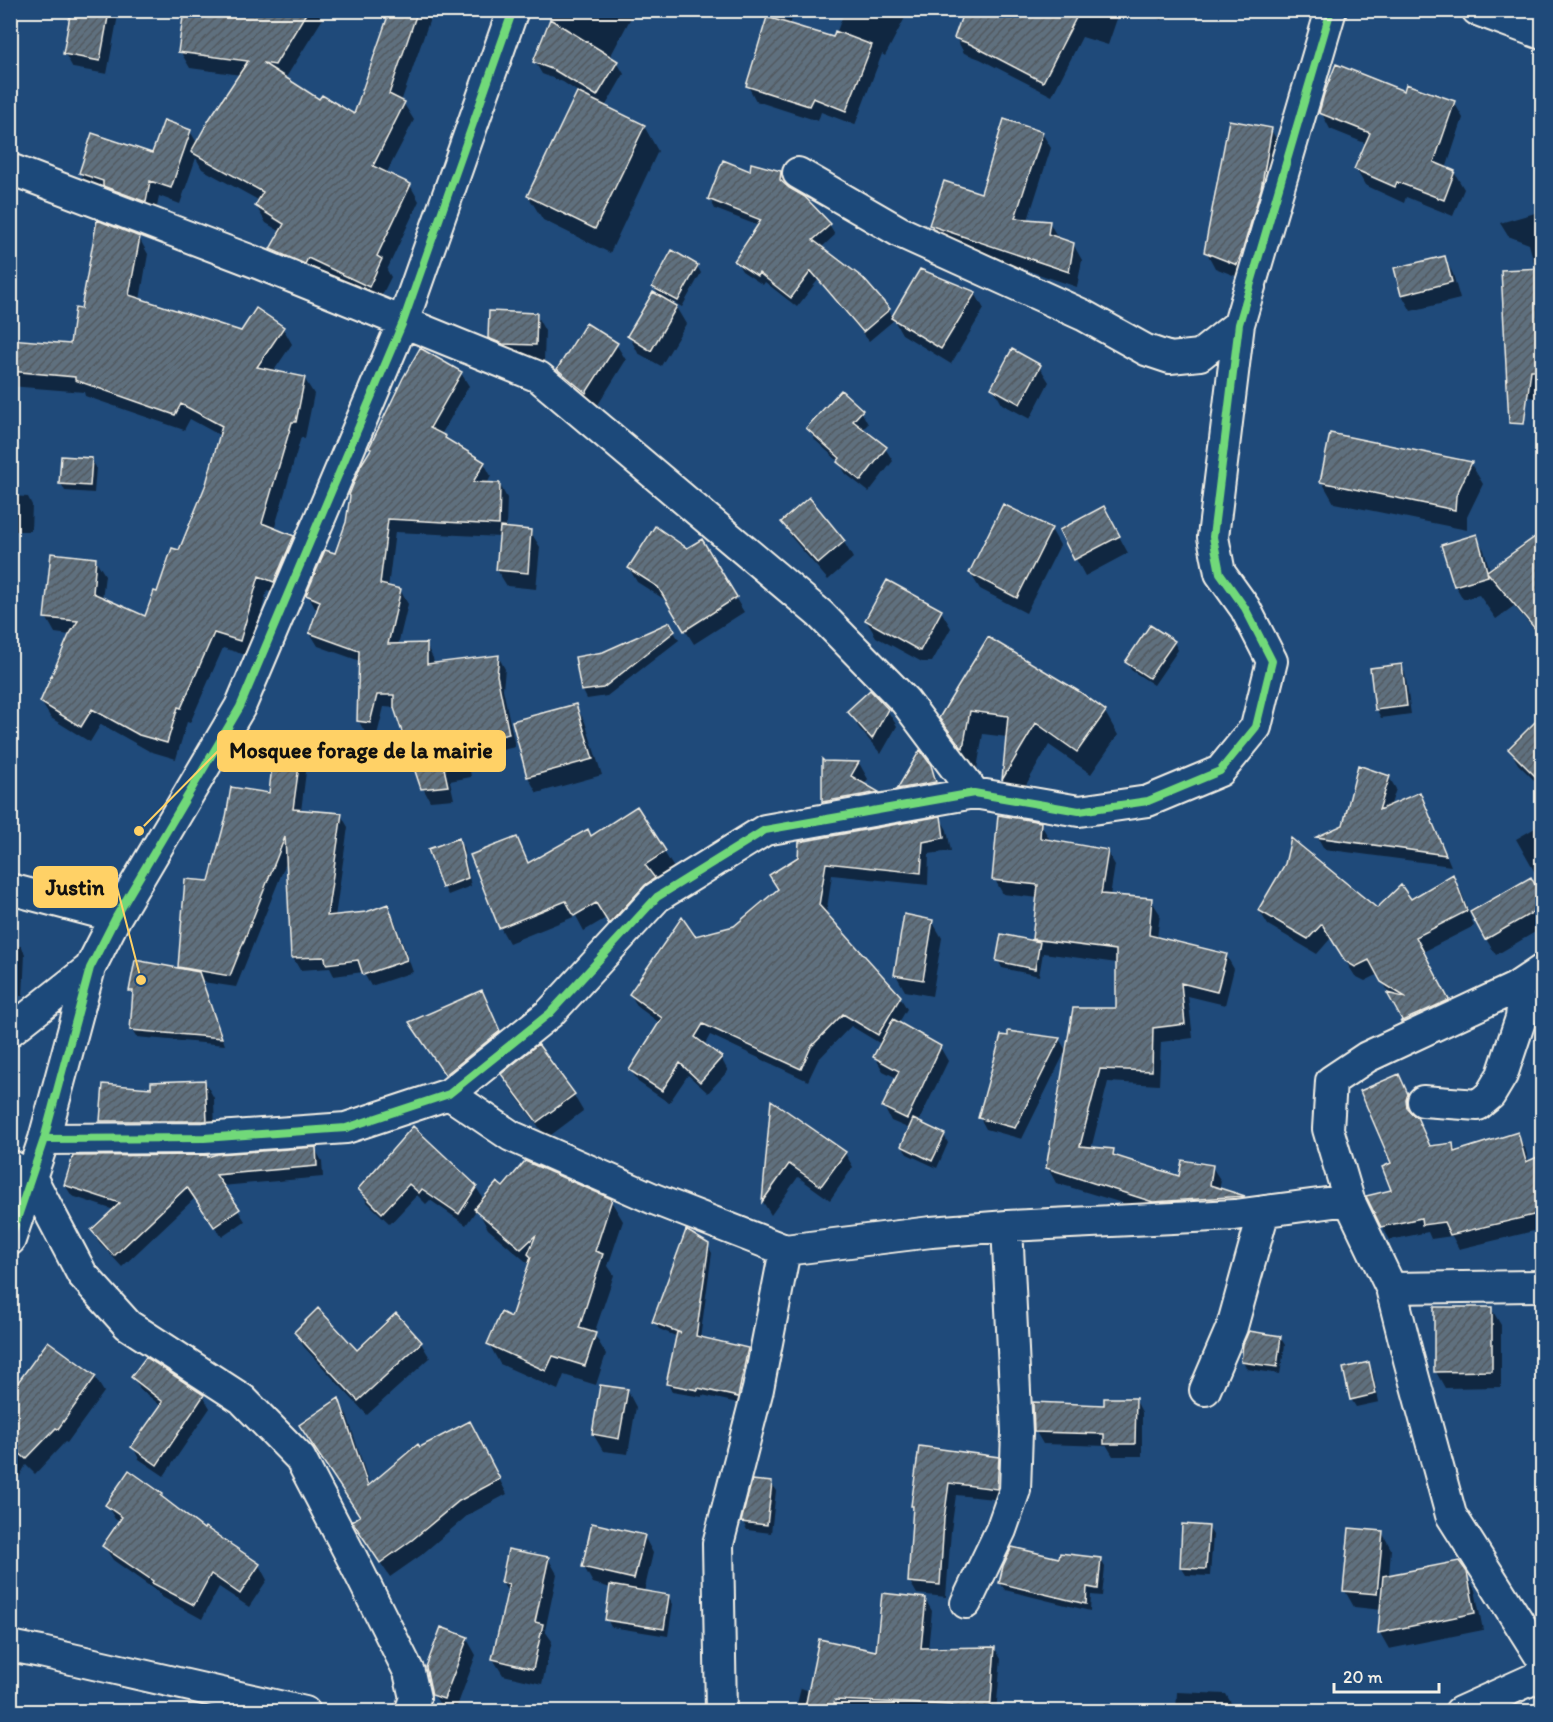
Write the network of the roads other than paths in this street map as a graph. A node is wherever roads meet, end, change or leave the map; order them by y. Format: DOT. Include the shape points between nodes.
graph roads {
  1 [pos="513,10"];
  2 [pos="1331,10"];
  3 [pos="1477,10"];
  4 [pos="1542,34"];
  5 [pos="10,170"];
  6 [pos="798,173"];
  7 [pos="403,322"];
  8 [pos="1239,324"];
  9 [pos="974,793"];
  10 [pos="10,888"];
  11 [pos="116,917"];
  12 [pos="90,968"];
  13 [pos="1542,970"];
  14 [pos="1515,987"];
  15 [pos="10,1031"];
  16 [pos="449,1094"];
  17 [pos="1423,1101"];
  18 [pos="44,1139"];
  19 [pos="21,1171"];
  20 [pos="1349,1200"];
  21 [pos="1264,1211"];
  22 [pos="1007,1226"];
  23 [pos="10,1240"];
  24 [pos="785,1250"];
  25 [pos="1542,1286"];
  26 [pos="1391,1288"];
  27 [pos="1205,1390"];
  28 [pos="966,1603"];
  29 [pos="10,1646"];
  30 [pos="1542,1659"];
  31 [pos="1542,1676"];
  32 [pos="304,1712"];
  33 [pos="410,1712"];
  34 [pos="721,1712"];
  35 [pos="1460,1712"];
  1 -- 7 [label="street"];
  2 -- 8 [label="street"];
  3 -- 4 [label="street"];
  5 -- 7 [label="street"];
  6 -- 8 [label="street" via="900,232 1083,315 1146,350 1170,358 1200,355"];
  7 -- 9 [label="street" via="539,377 820,614 905,701"];
  7 -- 11 [label="street" via="240,707"];
  8 -- 9 [label="street" via="1213,537 1220,573 1245,608 1272,661 1256,727 1220,771 1149,801 1079,810"];
  9 -- 16 [label="street" via="765,830 657,897 550,1013"];
  10 -- 11 [label="street"];
  11 -- 12 [label="street"];
  12 -- 15 [label="street"];
  12 -- 18 [label="street"];
  13 -- 14 [label="street"];
  14 -- 17 [label="street" via="1522,1007 1521,1018 1502,1075 1490,1095 1478,1105"];
  14 -- 20 [label="street" via="1367,1057 1331,1081 1328,1129"];
  16 -- 18 [label="street" via="346,1128 204,1138"];
  16 -- 24 [label="street" via="512,1136 654,1199"];
  18 -- 19 [label="street"];
  19 -- 23 [label="street"];
  19 -- 33 [label="street" via="82,1274 128,1325 242,1399 300,1458 409,1672 415,1698"];
  20 -- 21 [label="street"];
  20 -- 26 [label="street"];
  21 -- 22 [label="street"];
  21 -- 27 [label="street" via="1232,1327"];
  22 -- 24 [label="street"];
  22 -- 28 [label="street" via="1017,1432 1015,1490 1001,1530"];
  24 -- 34 [label="street" via="758,1389 718,1544"];
  25 -- 26 [label="street"];
  26 -- 30 [label="street" via="1451,1515"];
  29 -- 32 [label="street"];
  31 -- 35 [label="street"];
}
